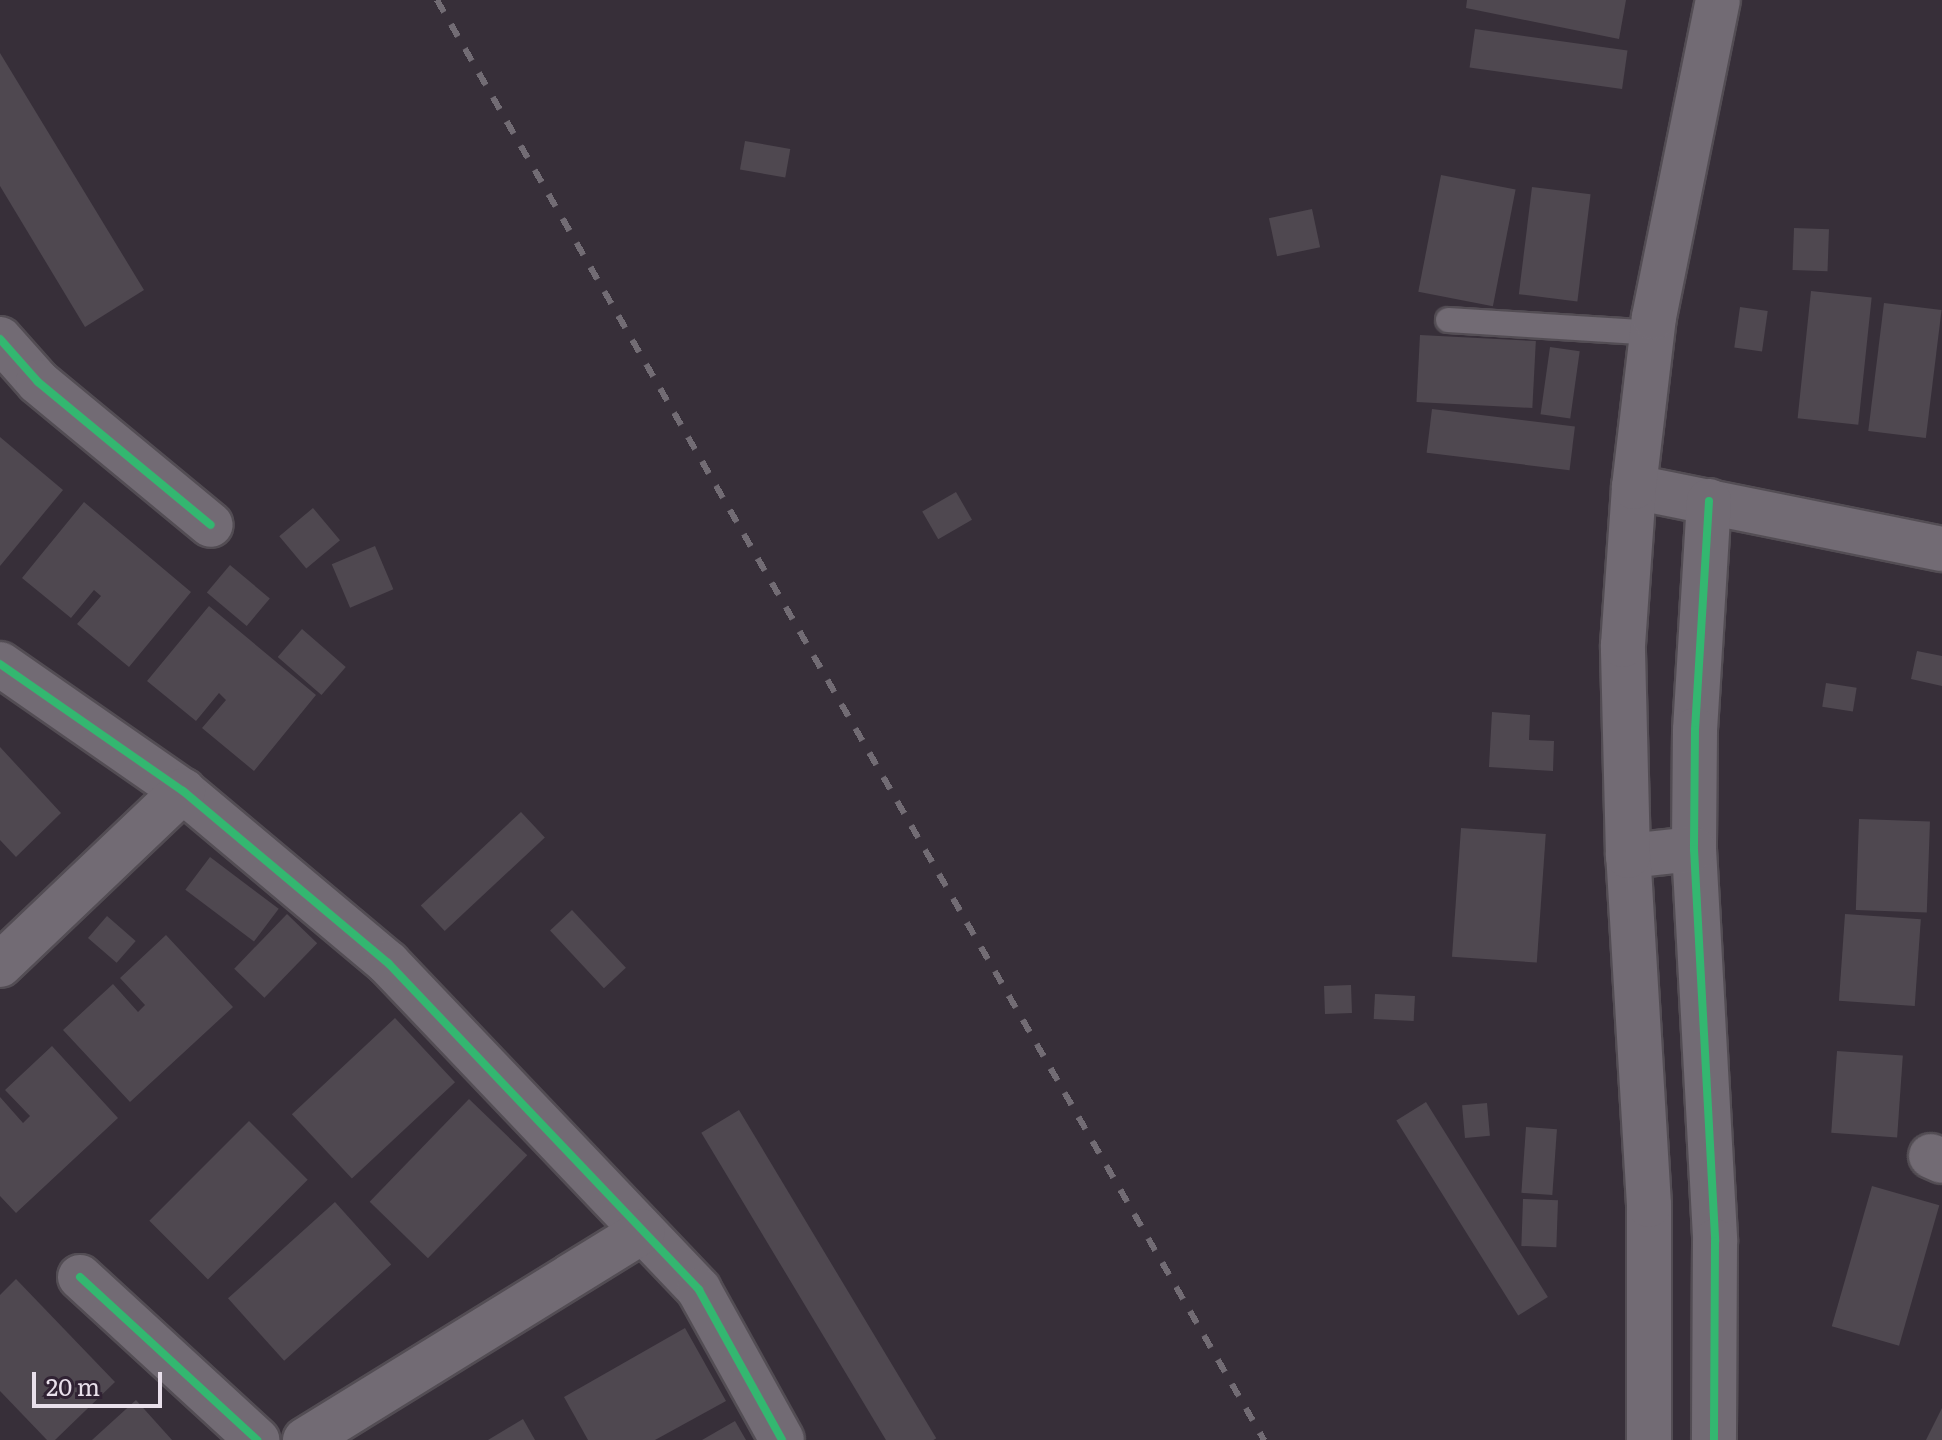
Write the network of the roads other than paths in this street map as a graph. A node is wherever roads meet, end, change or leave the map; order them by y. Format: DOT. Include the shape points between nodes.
graph roads {
  1 [pos="1718,0"];
  2 [pos="1448,320"];
  3 [pos="1652,333"];
  4 [pos="0,339"];
  5 [pos="1634,487"];
  6 [pos="1709,501"];
  7 [pos="211,525"];
  8 [pos="1942,549"];
  9 [pos="0,664"];
  10 [pos="183,791"];
  11 [pos="1694,849"];
  12 [pos="1628,856"];
  13 [pos="0,965"];
  14 [pos="643,1231"];
  15 [pos="80,1277"];
  16 [pos="257,1440"];
  17 [pos="305,1440"];
  18 [pos="782,1440"];
  19 [pos="1649,1440"];
  20 [pos="1714,1440"];
  1 -- 3 [label="street"];
  2 -- 3 [label="lane"];
  3 -- 5 [label="street"];
  4 -- 7 [label="street" via="38,382"];
  5 -- 6 [label="street"];
  5 -- 12 [label="street" via="1623,645"];
  6 -- 8 [label="street"];
  6 -- 11 [label="street" via="1695,730"];
  9 -- 10 [label="street"];
  10 -- 13 [label="street"];
  10 -- 14 [label="street" via="388,963"];
  11 -- 12 [label="street"];
  11 -- 20 [label="street" via="1715,1241"];
  12 -- 19 [label="street" via="1649,1205"];
  14 -- 17 [label="street"];
  14 -- 18 [label="street" via="699,1290"];
  15 -- 16 [label="street"];
}
